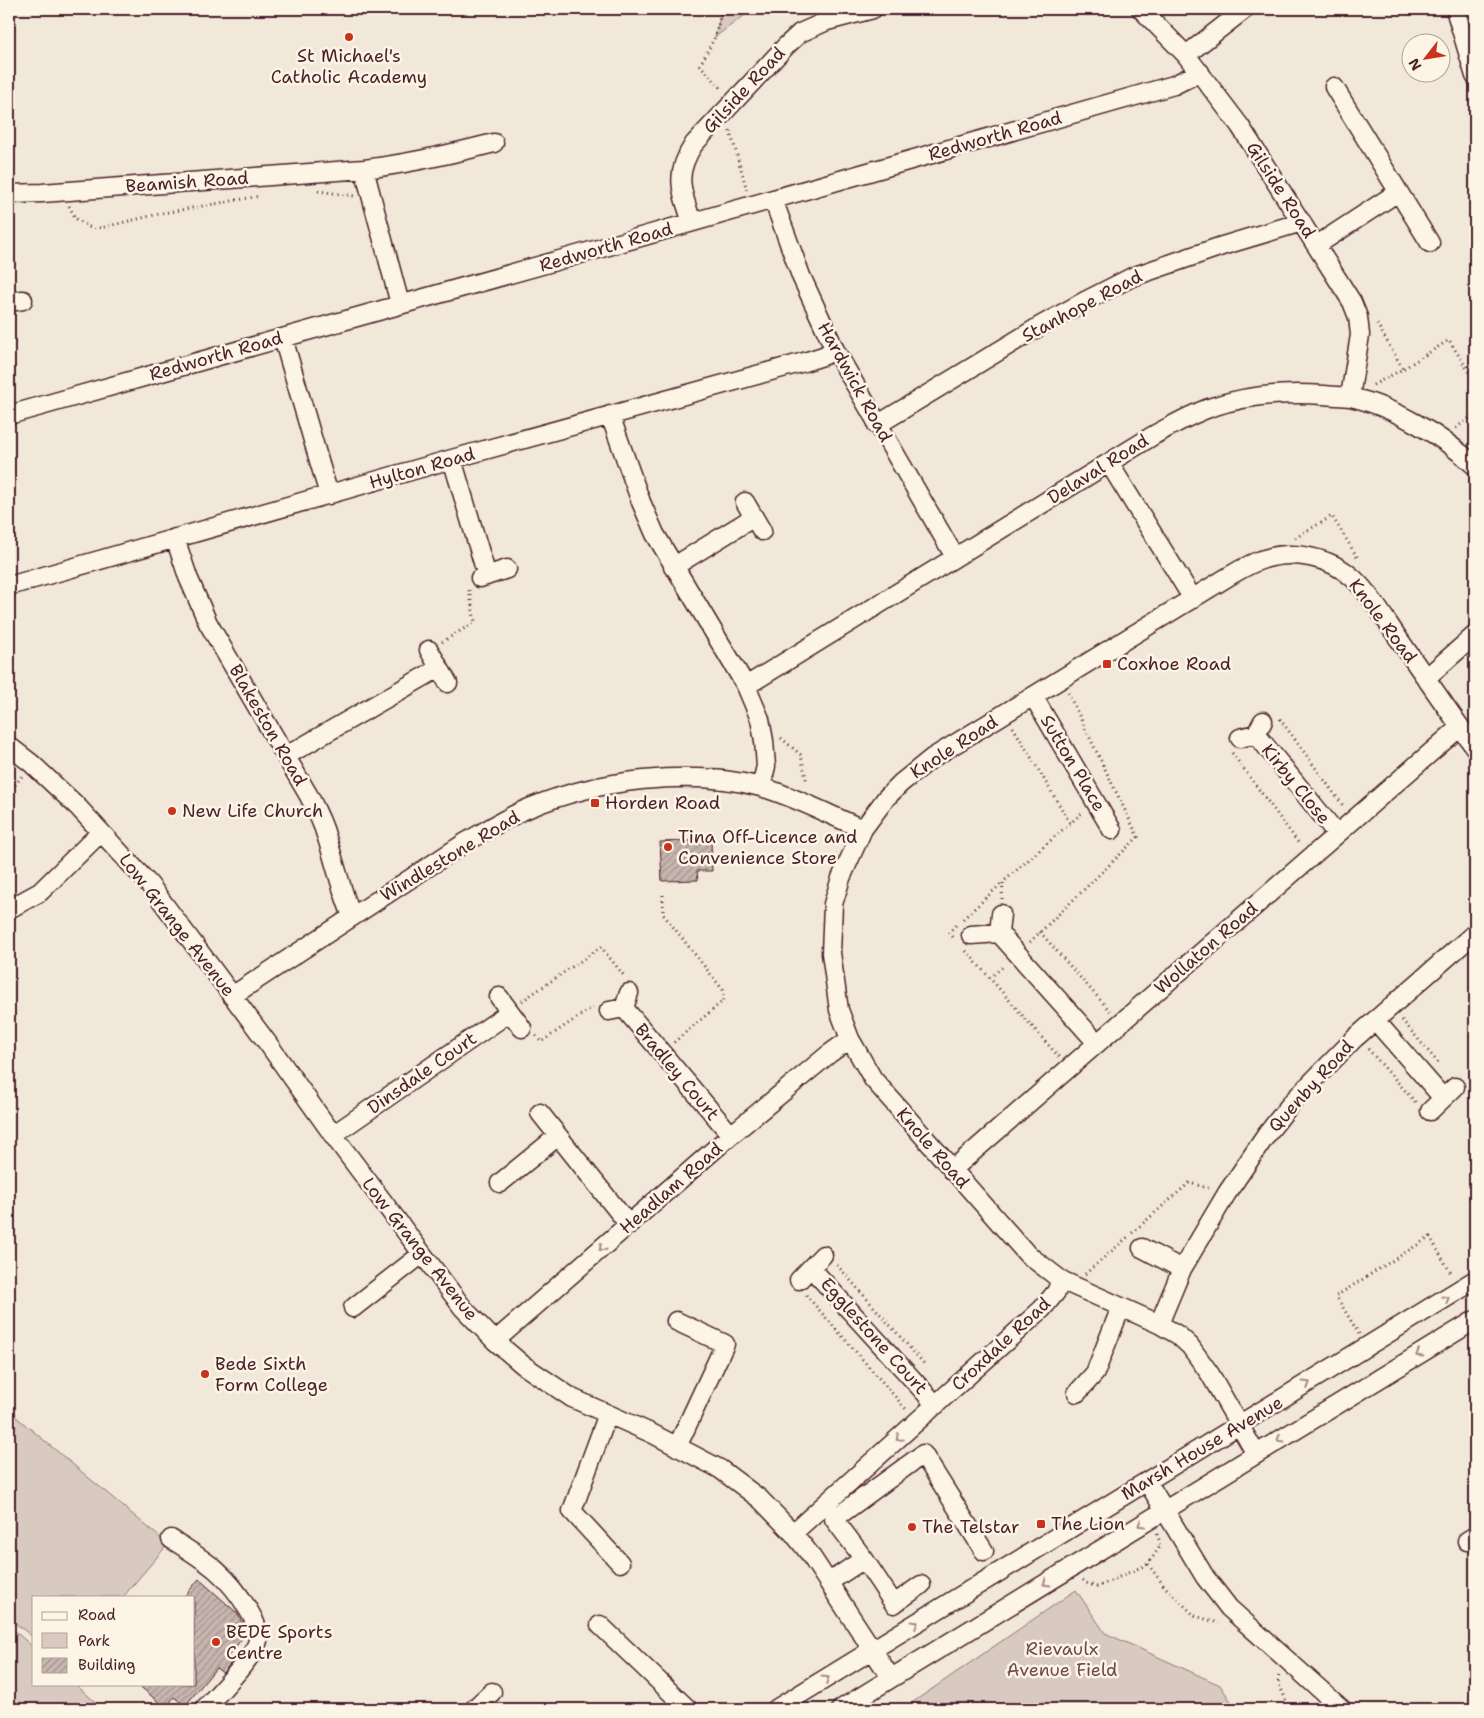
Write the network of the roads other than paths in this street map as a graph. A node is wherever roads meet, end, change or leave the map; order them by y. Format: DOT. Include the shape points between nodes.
graph roads {
  1 [pos="873,9"];
  2 [pos="1141,9"];
  3 [pos="1245,9"];
  4 [pos="1455,9"];
  5 [pos="1186,54"];
  6 [pos="1200,72"];
  7 [pos="1475,76"];
  8 [pos="1334,87"];
  9 [pos="498,141"];
  10 [pos="364,169"];
  11 [pos="1398,192"];
  12 [pos="9,194"];
  13 [pos="773,199"];
  14 [pos="692,222"];
  15 [pos="1302,222"];
  16 [pos="1430,243"];
  17 [pos="1317,245"];
  18 [pos="400,304"];
  19 [pos="283,338"];
  20 [pos="835,350"];
  21 [pos="1350,397"];
  22 [pos="9,415"];
  23 [pos="610,415"];
  24 [pos="877,425"];
  25 [pos="452,459"];
  26 [pos="1109,464"];
  27 [pos="1475,466"];
  28 [pos="329,495"];
  29 [pos="746,502"];
  30 [pos="175,538"];
  31 [pos="955,556"];
  32 [pos="674,566"];
  33 [pos="507,570"];
  34 [pos="9,586"];
  35 [pos="1193,599"];
  36 [pos="1475,635"];
  37 [pos="429,650"];
  38 [pos="439,668"];
  39 [pos="1426,678"];
  40 [pos="448,683"];
  41 [pos="746,686"];
  42 [pos="1033,696"];
  43 [pos="1460,727"];
  44 [pos="1253,731"];
  45 [pos="9,746"];
  46 [pos="1475,748"];
  47 [pos="286,756"];
  48 [pos="761,788"];
  49 [pos="862,829"];
  50 [pos="1112,830"];
  51 [pos="101,832"];
  52 [pos="1337,834"];
  53 [pos="9,909"];
  54 [pos="1001,914"];
  55 [pos="352,916"];
  56 [pos="999,933"];
  57 [pos="1475,933"];
  58 [pos="962,939"];
  59 [pos="232,996"];
  60 [pos="621,1004"];
  61 [pos="1375,1020"];
  62 [pos="522,1028"];
  63 [pos="850,1039"];
  64 [pos="1097,1043"];
  65 [pos="1430,1111"];
  66 [pos="540,1113"];
  67 [pos="333,1135"];
  68 [pos="731,1135"];
  69 [pos="558,1136"];
  70 [pos="952,1170"];
  71 [pos="500,1183"];
  72 [pos="629,1225"];
  73 [pos="1142,1248"];
  74 [pos="422,1254"];
  75 [pos="811,1267"];
  76 [pos="1182,1269"];
  77 [pos="1475,1280"];
  78 [pos="1067,1283"];
  79 [pos="1121,1307"];
  80 [pos="353,1308"];
  81 [pos="676,1320"];
  82 [pos="1475,1320"];
  83 [pos="1159,1324"];
  84 [pos="495,1341"];
  85 [pos="1077,1393"];
  86 [pos="936,1405"];
  87 [pos="608,1414"];
  88 [pos="1239,1426"];
  89 [pos="677,1447"];
  90 [pos="1256,1454"];
  91 [pos="1147,1481"];
  92 [pos="1169,1517"];
  93 [pos="793,1533"];
  94 [pos="171,1539"];
  95 [pos="984,1551"];
  96 [pos="864,1560"];
  97 [pos="620,1563"];
  98 [pos="829,1582"];
  99 [pos="921,1585"];
  100 [pos="600,1625"];
  101 [pos="874,1649"];
  102 [pos="891,1678"];
  103 [pos="782,1708"];
  104 [pos="204,1709"];
  105 [pos="688,1709"];
  106 [pos="842,1709"];
  107 [pos="1342,1709"];
  1 -- 14 [label="street, Gilside Road" via="828,21 800,33 694,144 686,156 680,177"];
  2 -- 5 [label="street, Gilside Road"];
  3 -- 5 [label="street"];
  4 -- 7 [label="street"];
  5 -- 6 [label="street, Gilside Road"];
  6 -- 13 [label="street, Redworth Road" via="1174,85"];
  6 -- 15 [label="street, Gilside Road" via="1240,126"];
  8 -- 11 [label="street"];
  9 -- 10 [label="street, Beamish Road" via="448,155"];
  10 -- 12 [label="street, Beamish Road"];
  10 -- 18 [label="street"];
  11 -- 16 [label="street"];
  11 -- 17 [label="street"];
  13 -- 14 [label="street, Redworth Road"];
  13 -- 20 [label="street, Hardwick Road" via="801,276"];
  14 -- 18 [label="street, Redworth Road"];
  15 -- 17 [label="street, Gilside Road"];
  15 -- 24 [label="street, Stanhope Road" via="1132,277 1040,326"];
  17 -- 21 [label="street, Gilside Road" via="1358,317 1360,335"];
  18 -- 19 [label="street, Redworth Road"];
  19 -- 22 [label="street, Redworth Road"];
  19 -- 28 [label="street"];
  20 -- 23 [label="street, Hylton Road" via="804,362"];
  20 -- 24 [label="street, Hardwick Road"];
  21 -- 26 [label="street, Delaval Road" via="1299,394 1239,399 1187,417"];
  21 -- 27 [label="street, Delaval Road" via="1418,424"];
  23 -- 25 [label="street, Hylton Road"];
  23 -- 32 [label="street" via="641,502"];
  24 -- 31 [label="street, Hardwick Road"];
  25 -- 28 [label="street, Hylton Road"];
  25 -- 33 [label="street" via="483,577"];
  26 -- 31 [label="street, Delaval Road"];
  26 -- 35 [label="street"];
  28 -- 30 [label="street, Hylton Road"];
  29 -- 32 [label="street" via="758,524"];
  30 -- 34 [label="street, Hylton Road"];
  30 -- 47 [label="street, Blakeston Road" via="208,623"];
  31 -- 41 [label="street, Delaval Road"];
  32 -- 41 [label="street"];
  35 -- 39 [label="street, Knole Road" via="1265,559 1284,555 1318,558 1352,578"];
  35 -- 42 [label="street, Knole Road"];
  36 -- 39 [label="street"];
  37 -- 38 [label="street"];
  38 -- 40 [label="street"];
  38 -- 47 [label="street"];
  39 -- 43 [label="street, Knole Road"];
  41 -- 48 [label="street" via="762,726 766,766"];
  42 -- 49 [label="street, Knole Road" via="932,758 886,798"];
  42 -- 50 [label="street, Sutton Place"];
  43 -- 46 [label="street, Knole Road"];
  43 -- 52 [label="street, Wollaton Road"];
  44 -- 52 [label="street, Kirby Close"];
  45 -- 51 [label="street, Low Grange Avenue" via="31,763"];
  47 -- 55 [label="street, Blakeston Road" via="326,833"];
  48 -- 49 [label="street, Windlestone Road"];
  48 -- 55 [label="street, Windlestone Road" via="706,778 674,778 645,780 565,796 498,823"];
  49 -- 63 [label="street, Knole Road" via="841,878 832,928 834,983"];
  51 -- 53 [label="street" via="40,892"];
  51 -- 59 [label="street, Low Grange Avenue" via="149,884"];
  52 -- 64 [label="street, Wollaton Road"];
  54 -- 56 [label="street"];
  55 -- 59 [label="street, Windlestone Road"];
  56 -- 58 [label="street"];
  56 -- 64 [label="street"];
  57 -- 61 [label="street, Quenby Road"];
  59 -- 67 [label="street, Low Grange Avenue"];
  60 -- 68 [label="street, Bradley Court"];
  61 -- 65 [label="street" via="1449,1093"];
  61 -- 76 [label="street, Quenby Road" via="1293,1102 1267,1134"];
  62 -- 67 [label="street, Dinsdale Court" via="506,1006"];
  63 -- 68 [label="street, Headlam Road"];
  63 -- 70 [label="street, Knole Road" via="873,1079"];
  64 -- 70 [label="street, Wollaton Road"];
  66 -- 69 [label="street"];
  67 -- 74 [label="street, Low Grange Avenue"];
  68 -- 72 [label="street, Headlam Road"];
  69 -- 71 [label="street"];
  69 -- 72 [label="street"];
  70 -- 78 [label="street, Knole Road" via="1027,1254"];
  72 -- 84 [label="street, Headlam Road, one-way"];
  73 -- 76 [label="street"];
  74 -- 80 [label="street"];
  74 -- 84 [label="street, Low Grange Avenue" via="463,1308"];
  75 -- 86 [label="street, Egglestone Court"];
  76 -- 83 [label="street, Quenby Road"];
  88 -- 77 [label="street, Marsh House Avenue, one-way"];
  78 -- 79 [label="street, Knole Road"];
  78 -- 86 [label="street, Croxdale Road"];
  79 -- 83 [label="street, Knole Road"];
  79 -- 85 [label="street" via="1095,1373"];
  81 -- 89 [label="street" via="725,1344"];
  82 -- 90 [label="street, Marsh House Avenue, one-way"];
  83 -- 88 [label="street, Knole Road" via="1199,1356"];
  84 -- 87 [label="street, Low Grange Avenue" via="523,1365 572,1398"];
  86 -- 93 [label="street, Croxdale Road, one-way"];
  87 -- 89 [label="street, Low Grange Avenue"];
  87 -- 97 [label="street" via="572,1511"];
  88 -- 90 [label="street, Knole Road"];
  88 -- 91 [label="street, Marsh House Avenue"];
  89 -- 93 [label="street, Low Grange Avenue" via="720,1469 760,1499"];
  90 -- 92 [label="street, Marsh House Avenue"];
  91 -- 92 [label="street"];
  101 -- 91 [label="street, Marsh House Avenue, one-way"];
  92 -- 102 [label="street, Marsh House Avenue, one-way" via="1072,1567"];
  92 -- 107 [label="street" via="1205,1577 1229,1608"];
  93 -- 98 [label="street, Low Grange Avenue"];
  94 -- 104 [label="street" via="208,1562 227,1579 258,1630 258,1641 252,1654"];
  95 -- 96 [label="street" via="924,1454 834,1519"];
  96 -- 98 [label="street"];
  96 -- 99 [label="street" via="894,1604"];
  98 -- 101 [label="street, Low Grange Avenue"];
  100 -- 105 [label="street"];
  101 -- 102 [label="street, Low Grange Avenue"];
  103 -- 101 [label="street, Marsh House Avenue, one-way"];
  102 -- 106 [label="street, Marsh House Avenue"];
}
